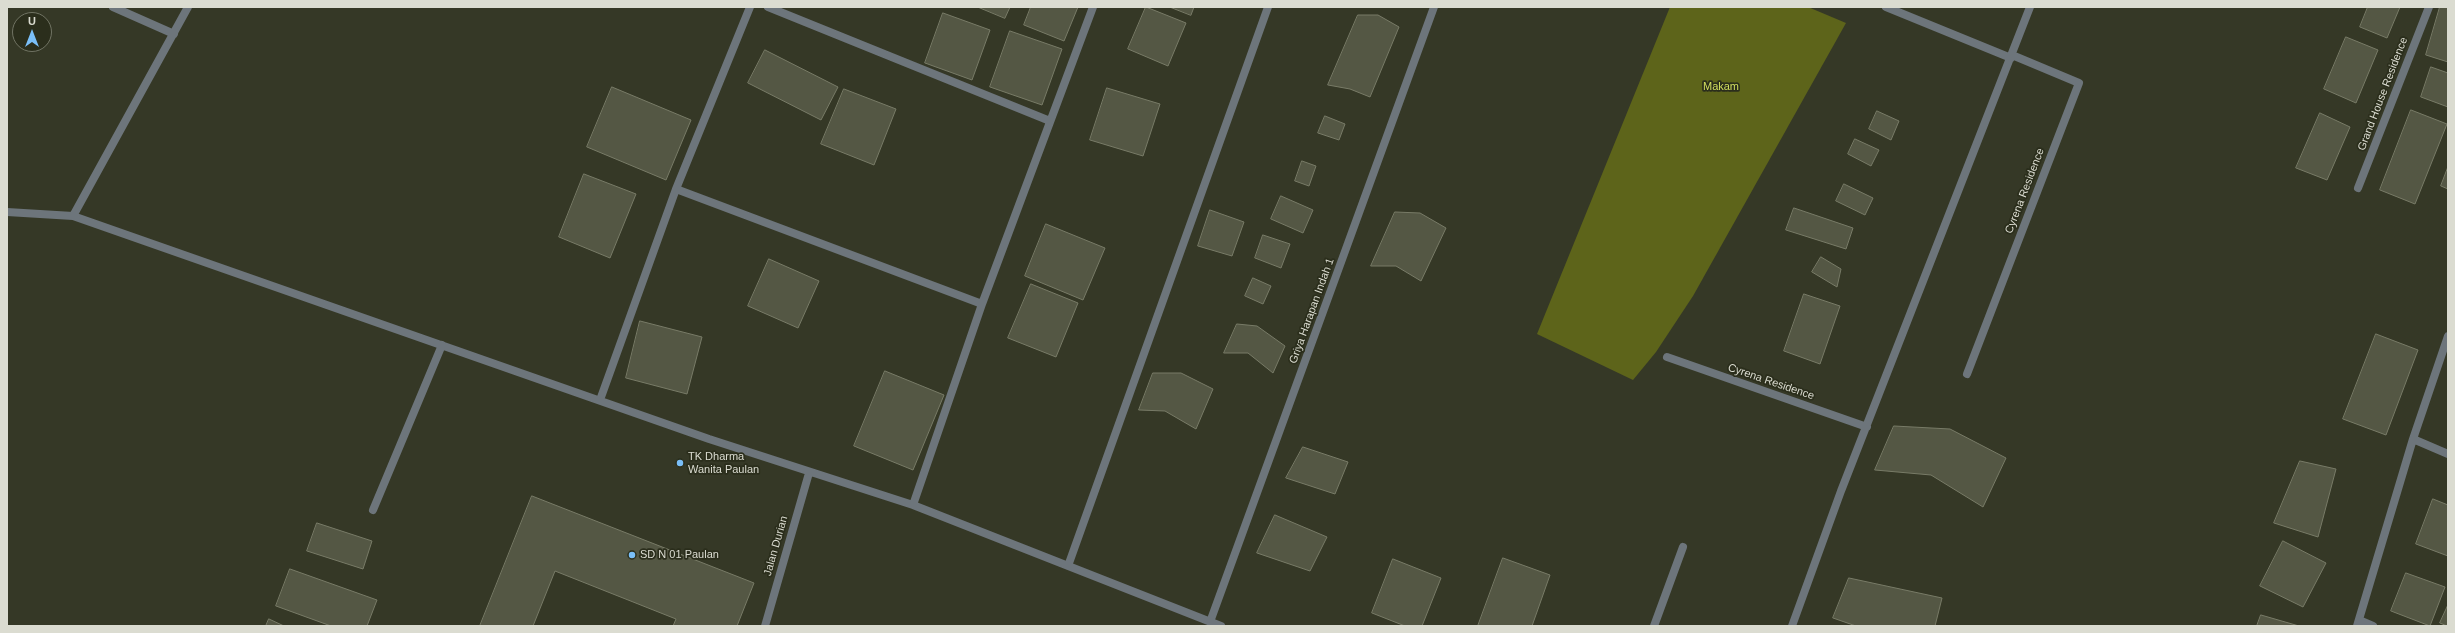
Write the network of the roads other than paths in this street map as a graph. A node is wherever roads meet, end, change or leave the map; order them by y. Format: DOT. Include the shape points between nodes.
graph roads {
  1 [pos="113,7"];
  2 [pos="188,7"];
  3 [pos="750,7"];
  4 [pos="768,7"];
  5 [pos="1093,7"];
  6 [pos="1268,7"];
  7 [pos="1434,7"];
  8 [pos="1886,7"];
  9 [pos="2030,7"];
  10 [pos="2429,7"];
  11 [pos="174,34"];
  12 [pos="2012,56"];
  13 [pos="1050,121"];
  14 [pos="2358,188"];
  15 [pos="676,189"];
  16 [pos="7,212"];
  17 [pos="73,216"];
  18 [pos="982,304"];
  19 [pos="2448,336"];
  20 [pos="442,345"];
  21 [pos="1667,357"];
  22 [pos="1967,374"];
  23 [pos="600,400"];
  24 [pos="1867,427"];
  25 [pos="2413,439"];
  26 [pos="2448,454"];
  27 [pos="809,473"];
  28 [pos="913,505"];
  29 [pos="373,510"];
  30 [pos="1683,547"];
  31 [pos="1068,566"];
  32 [pos="1210,622"];
  33 [pos="2358,623"];
  34 [pos="765,626"];
  35 [pos="1221,626"];
  36 [pos="1654,626"];
  37 [pos="1792,626"];
  38 [pos="2373,626"];
  1 -- 11 [label="street"];
  2 -- 11 [label="street"];
  3 -- 15 [label="street"];
  4 -- 13 [label="street"];
  5 -- 13 [label="street"];
  6 -- 31 [label="street"];
  7 -- 32 [label="street, Griya Harapan Indah 1"];
  8 -- 12 [label="street"];
  9 -- 12 [label="street"];
  10 -- 14 [label="street, Grand House Residence"];
  11 -- 17 [label="street"];
  12 -- 22 [label="street, Cyrena Residence" via="2079,83"];
  12 -- 24 [label="street"];
  13 -- 18 [label="street"];
  15 -- 18 [label="street"];
  15 -- 23 [label="street"];
  16 -- 17 [label="street"];
  17 -- 20 [label="street"];
  18 -- 28 [label="street"];
  19 -- 25 [label="street"];
  20 -- 23 [label="street"];
  20 -- 29 [label="street"];
  21 -- 24 [label="street, Cyrena Residence"];
  23 -- 27 [label="street"];
  24 -- 37 [label="street"];
  25 -- 26 [label="street"];
  25 -- 33 [label="street"];
  27 -- 28 [label="street"];
  27 -- 34 [label="street, Jalan Durian"];
  28 -- 31 [label="street"];
  30 -- 36 [label="street"];
  31 -- 32 [label="street"];
  32 -- 35 [label="street"];
  33 -- 38 [label="street"];
}
